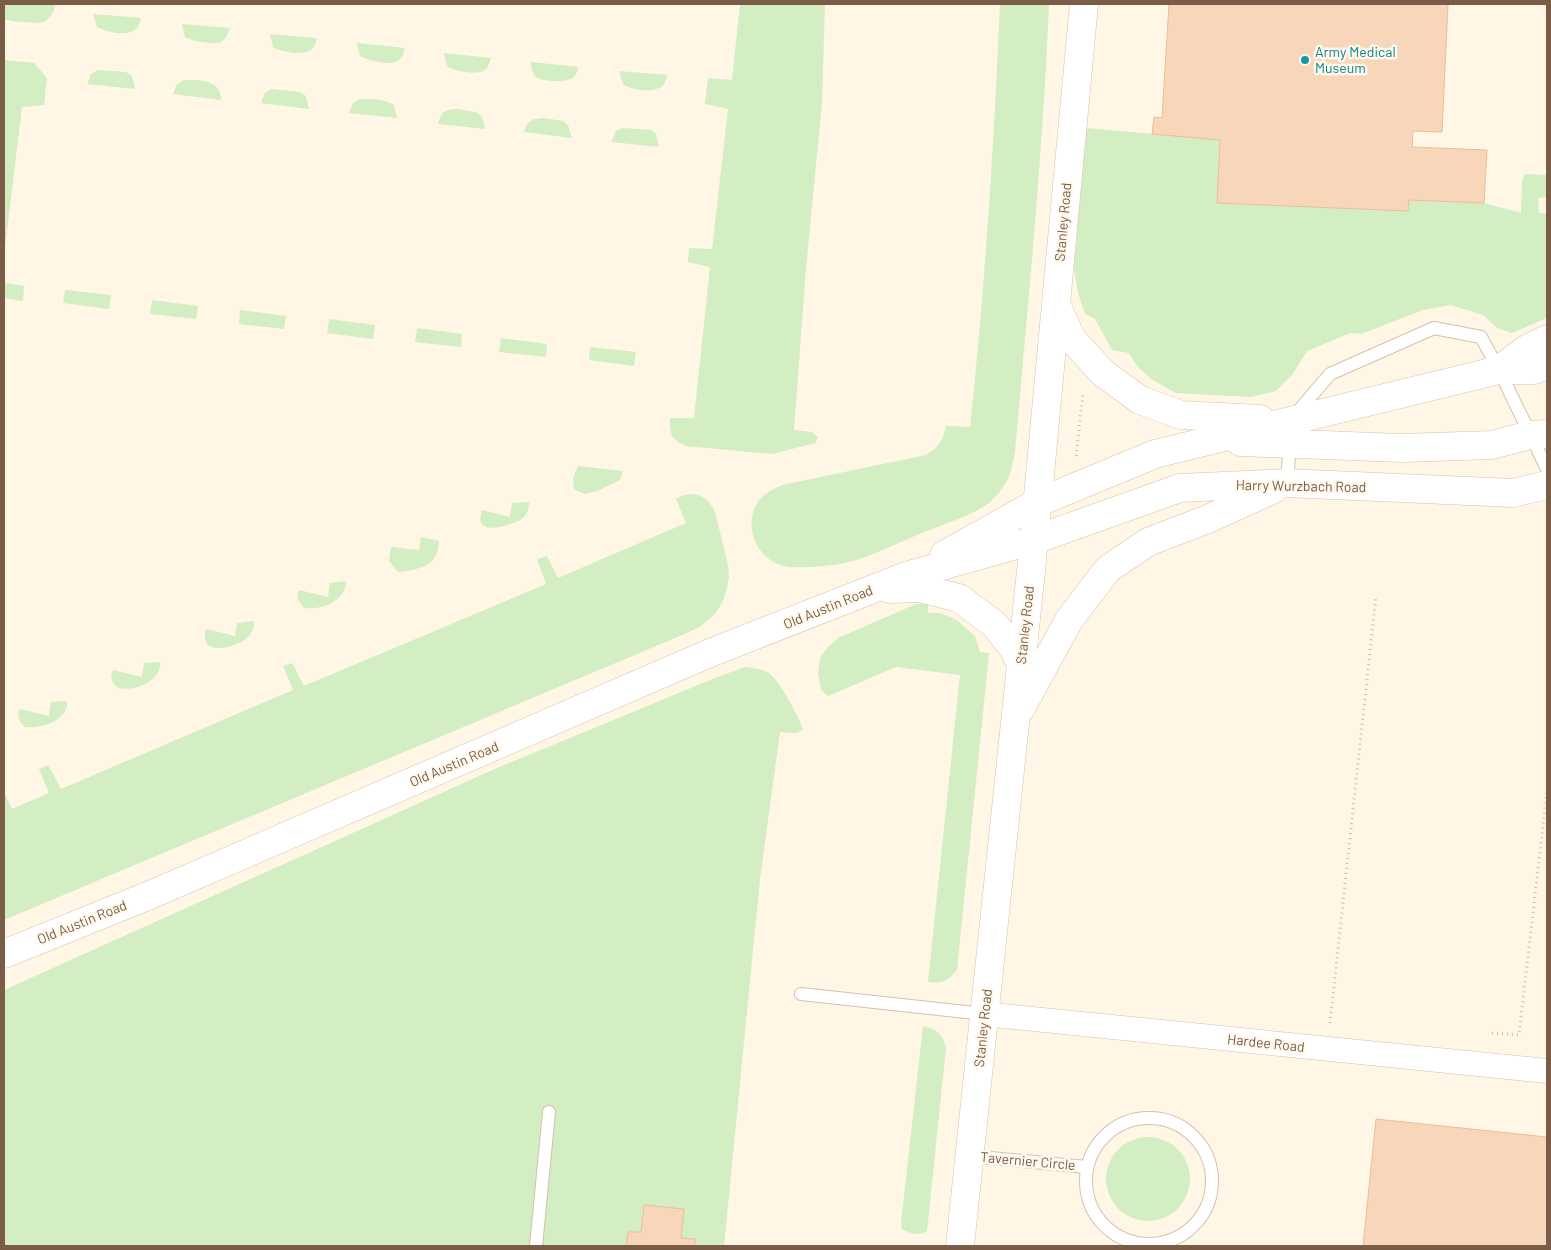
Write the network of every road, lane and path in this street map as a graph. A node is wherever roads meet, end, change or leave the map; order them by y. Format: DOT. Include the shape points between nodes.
graph roads {
  1 [pos="1084,4"];
  2 [pos="1056,302"];
  3 [pos="1547,339"];
  4 [pos="1547,365"];
  5 [pos="1499,370"];
  6 [pos="1083,392"];
  7 [pos="1542,430"];
  8 [pos="1290,432"];
  9 [pos="1076,462"];
  10 [pos="1547,469"];
  11 [pos="1287,483"];
  12 [pos="1547,485"];
  13 [pos="1037,503"];
  14 [pos="1034,540"];
  15 [pos="906,576"];
  16 [pos="871,590"];
  17 [pos="1376,596"];
  18 [pos="1021,664"];
  19 [pos="1015,718"];
  20 [pos="1547,791"];
  21 [pos="4,954"];
  22 [pos="801,994"];
  23 [pos="984,1014"];
  24 [pos="1330,1024"];
  25 [pos="1492,1033"];
  26 [pos="1547,1071"];
  27 [pos="549,1112"];
  28 [pos="970,1156"];
  29 [pos="1087,1167"];
  30 [pos="536,1246"];
  31 [pos="960,1246"];
  1 -- 2 [label="street, Stanley Road"];
  2 -- 8 [label="street" via="1071,338 1103,374 1140,400 1181,415"];
  2 -- 13 [label="street, Stanley Road"];
  3 -- 5 [label="street" via="1525,350"];
  4 -- 5 [label="street" via="1534,370"];
  5 -- 7 [label="lane"];
  5 -- 8 [label="street"];
  5 -- 8 [label="lane" via="1481,337 1434,328 1330,374"];
  6 -- 9 [label="path"];
  7 -- 8 [label="street" via="1492,445 1402,448 1324,446"];
  7 -- 10 [label="lane"];
  8 -- 11 [label="lane"];
  8 -- 13 [label="street" via="1204,441 1154,454"];
  11 -- 12 [label="street, Harry Wurzbach Road" via="1512,493"];
  11 -- 14 [label="street, Harry Wurzbach Road" via="1180,488"];
  11 -- 19 [label="street" via="1208,520 1148,542 1108,569 1069,620"];
  13 -- 14 [label="street, Stanley Road"];
  13 -- 15 [label="street, Old Austin Road"];
  14 -- 15 [label="street, Old Austin Road"];
  14 -- 18 [label="street, Stanley Road"];
  15 -- 16 [label="street, Old Austin Road"];
  16 -- 18 [label="street" via="919,588 959,598 995,626"];
  16 -- 21 [label="street, Old Austin Road" via="710,653 150,895"];
  17 -- 24 [label="path"];
  18 -- 19 [label="street, Stanley Road"];
  19 -- 23 [label="street, Stanley Road"];
  20 -- 25 [label="path" via="1519,1035"];
  22 -- 23 [label="lane"];
  23 -- 26 [label="street, Hardee Road"];
  23 -- 28 [label="street, Stanley Road"];
  27 -- 30 [label="lane"];
  28 -- 29 [label="lane, Tavernier Circle"];
  28 -- 31 [label="street, Stanley Road"];
  29 -- 29 [label="lane, Tavernier Circle" via="1086,1189 1096,1216 1105,1227 1123,1239 1145,1245 1166,1242 1186,1233 1202,1217 1211,1197 1211,1168 1198,1140 1183,1127 1164,1120 1144,1118 1125,1123 1108,1133 1095,1148"];
}
